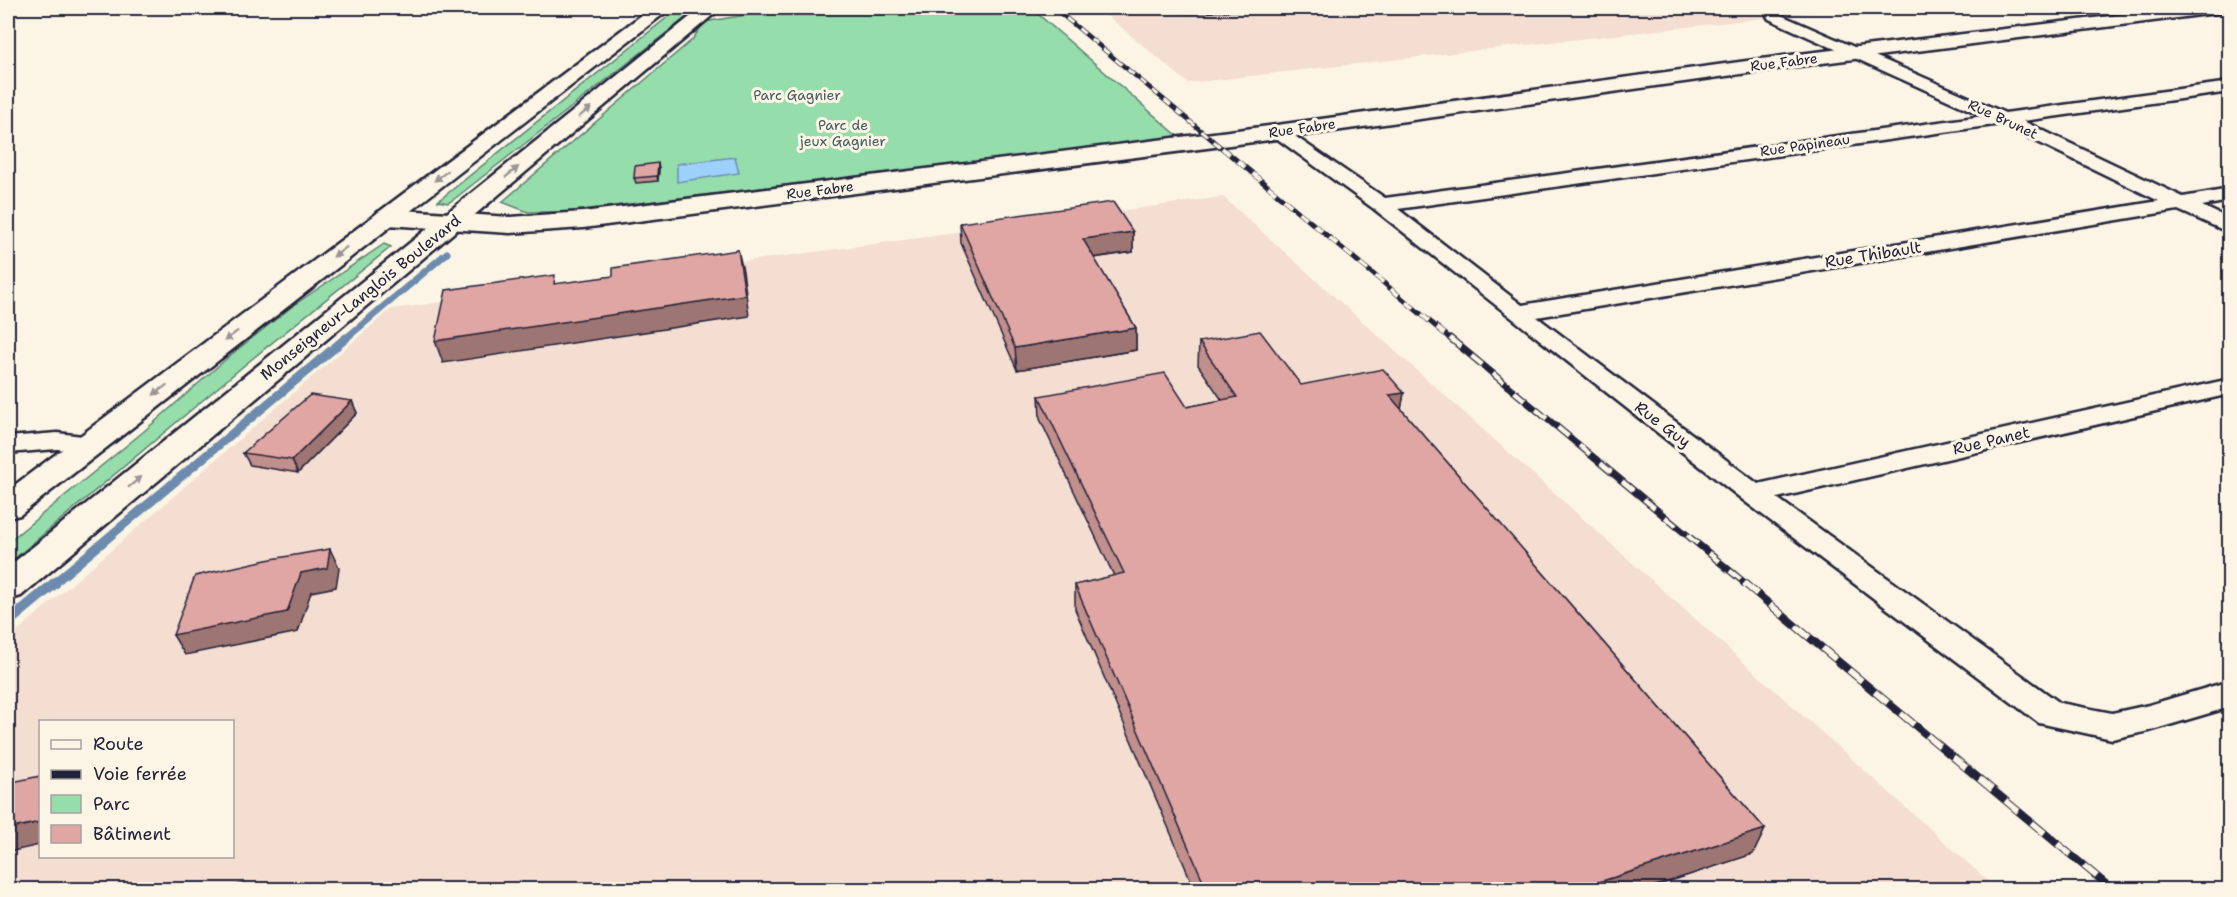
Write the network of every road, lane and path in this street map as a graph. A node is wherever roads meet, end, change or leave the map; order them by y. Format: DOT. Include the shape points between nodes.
graph roads {
  1 [pos="662,8"];
  2 [pos="712,8"];
  3 [pos="2216,8"];
  4 [pos="1774,16"];
  5 [pos="1856,53"];
  6 [pos="2229,87"];
  7 [pos="2000,117"];
  8 [pos="1277,132"];
  9 [pos="2229,195"];
  10 [pos="2181,203"];
  11 [pos="1381,205"];
  12 [pos="387,217"];
  13 [pos="452,222"];
  14 [pos="2229,227"];
  15 [pos="1517,313"];
  16 [pos="2229,387"];
  17 [pos="90,444"];
  18 [pos="8,445"];
  19 [pos="1753,494"];
  20 [pos="8,507"];
  21 [pos="8,586"];
  22 [pos="2229,694"];
  1 -- 12 [label="main road, one-way"];
  13 -- 2 [label="main road, Monseigneur-Langlois Boulevard, one-way"];
  3 -- 5 [label="main road, Rue Fabre"];
  4 -- 5 [label="street, Rue Brunet"];
  5 -- 7 [label="street, Rue Brunet"];
  5 -- 8 [label="main road, Rue Fabre"];
  6 -- 7 [label="street, Rue Papineau"];
  7 -- 10 [label="street, Rue Brunet"];
  7 -- 11 [label="street, Rue Papineau"];
  8 -- 11 [label="street, Rue Guy"];
  8 -- 13 [label="main road, Rue Fabre" via="583,220 510,225"];
  9 -- 10 [label="street, Rue Thibault"];
  10 -- 14 [label="street, Rue Brunet"];
  10 -- 15 [label="street, Rue Thibault"];
  11 -- 15 [label="street, Rue Guy"];
  12 -- 13 [label="main road, Rue Fabre"];
  12 -- 17 [label="main road, one-way"];
  21 -- 13 [label="main road, Monseigneur-Langlois Boulevard, one-way"];
  15 -- 19 [label="street, Rue Guy"];
  16 -- 19 [label="street, Rue Panet"];
  17 -- 18 [label="street" via="57,441"];
  17 -- 20 [label="main road"];
  19 -- 22 [label="street, Rue Guy" via="2051,714 2112,726"];
}
